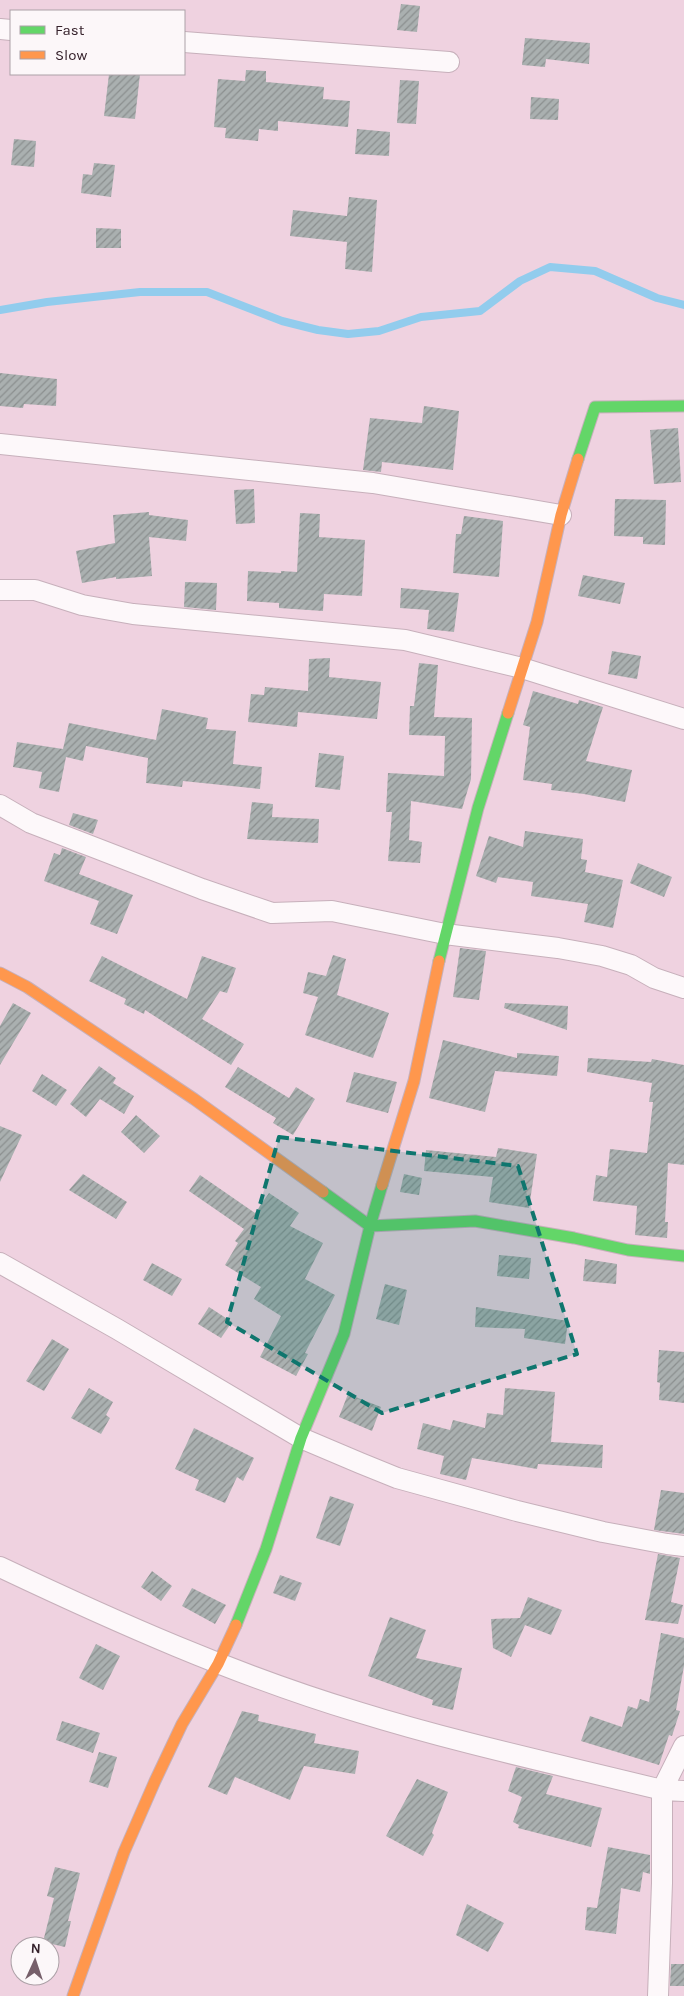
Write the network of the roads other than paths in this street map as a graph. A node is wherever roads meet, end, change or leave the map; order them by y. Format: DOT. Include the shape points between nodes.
graph roads {
  1 [pos="185,42"];
  2 [pos="449,62"];
  3 [pos="684,406"];
  4 [pos="0,444"];
  5 [pos="561,515"];
  6 [pos="0,590"];
  7 [pos="522,668"];
  8 [pos="684,719"];
  9 [pos="0,805"];
  10 [pos="445,934"];
  11 [pos="0,973"];
  12 [pos="684,988"];
  13 [pos="370,1226"];
  14 [pos="684,1256"];
  15 [pos="0,1263"];
  16 [pos="301,1438"];
  17 [pos="684,1546"];
  18 [pos="0,1567"];
  19 [pos="218,1664"];
  20 [pos="684,1746"];
  21 [pos="662,1790"];
  22 [pos="684,1791"];
  23 [pos="73,1996"];
  24 [pos="658,1996"];
  1 -- 2 [label="street"];
  3 -- 5 [label="street" via="595,407"];
  4 -- 5 [label="street" via="373,484"];
  5 -- 7 [label="street" via="546,587"];
  6 -- 7 [label="street" via="35,590 82,605 133,614 405,640"];
  7 -- 8 [label="street"];
  7 -- 10 [label="street" via="478,808"];
  9 -- 10 [label="street" via="31,823 272,913 332,911"];
  10 -- 12 [label="street" via="602,956"];
  10 -- 13 [label="street" via="414,1080"];
  11 -- 13 [label="street" via="27,987 194,1099"];
  13 -- 14 [label="street" via="474,1222 628,1250"];
  13 -- 16 [label="street" via="344,1334"];
  15 -- 16 [label="street"];
  16 -- 17 [label="street" via="397,1478 603,1532"];
  16 -- 19 [label="street" via="266,1549"];
  18 -- 19 [label="street"];
  19 -- 21 [label="street" via="358,1712"];
  19 -- 23 [label="street" via="182,1724 128,1843"];
  20 -- 21 [label="street"];
  21 -- 22 [label="street"];
  21 -- 24 [label="street"];
}
